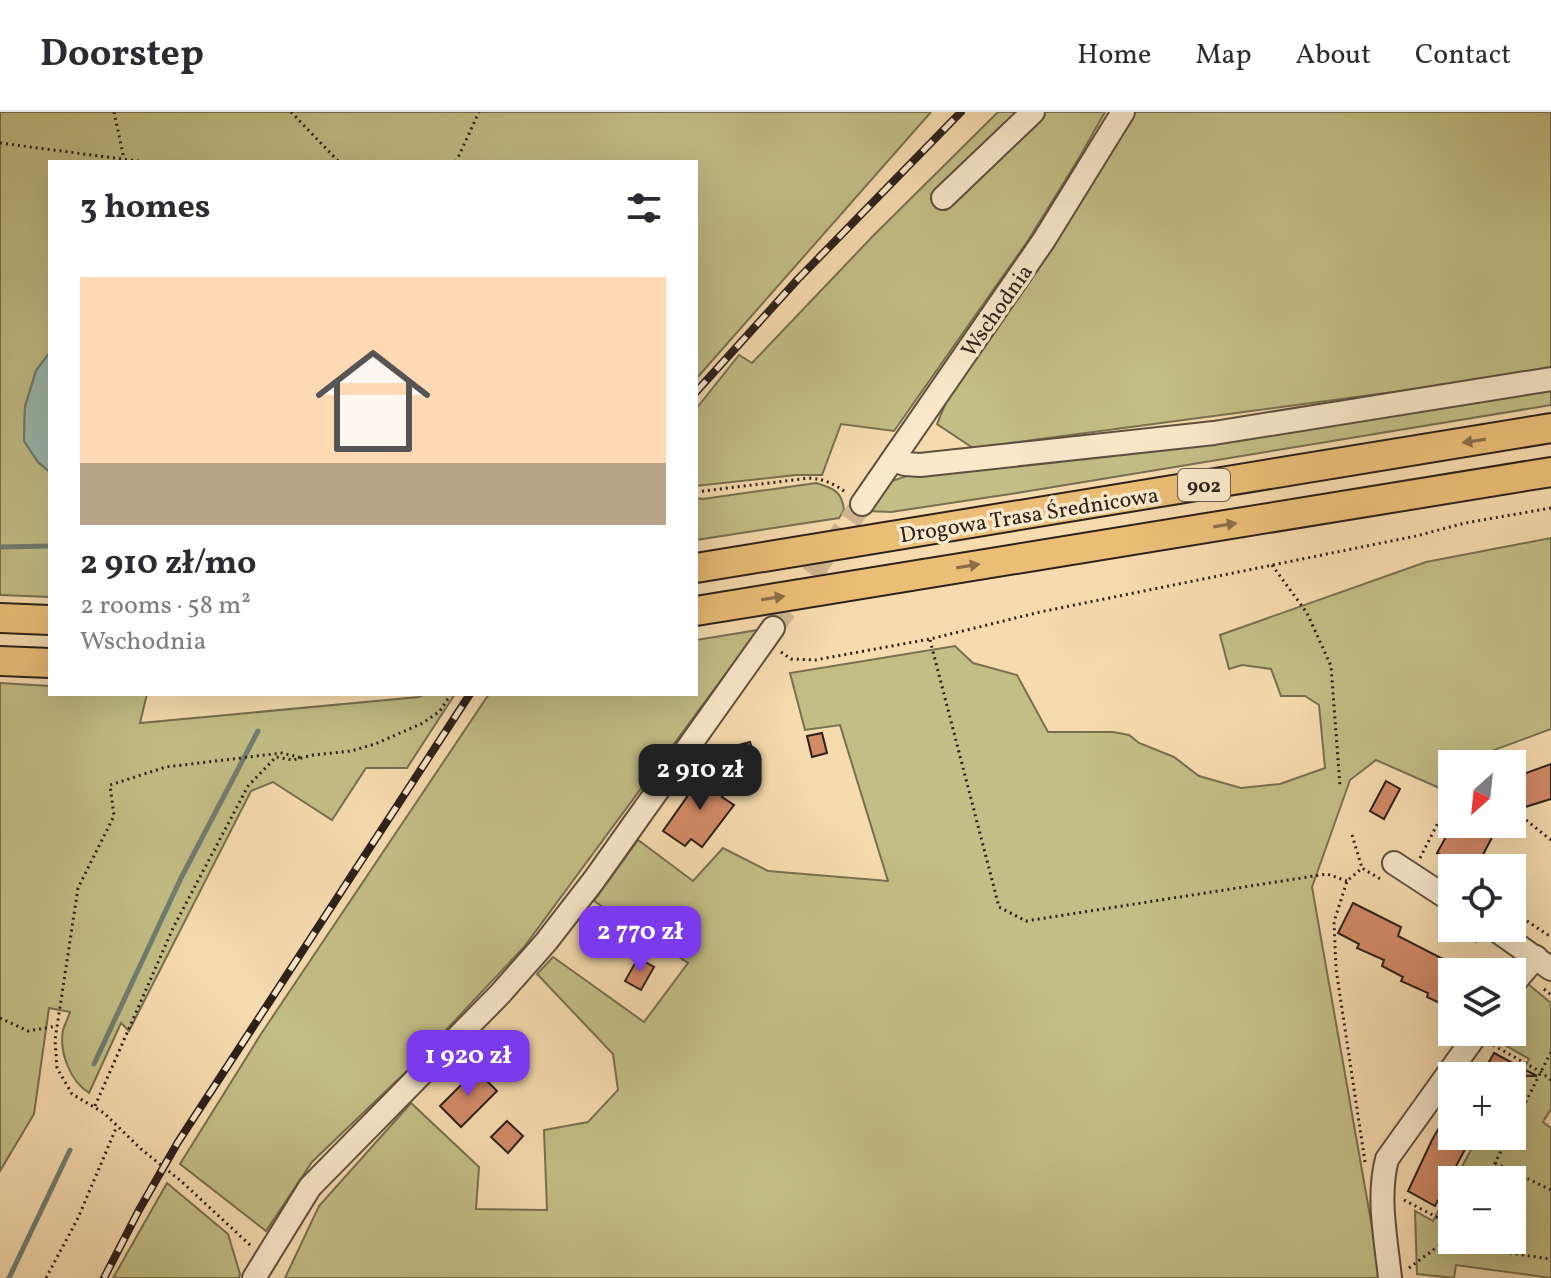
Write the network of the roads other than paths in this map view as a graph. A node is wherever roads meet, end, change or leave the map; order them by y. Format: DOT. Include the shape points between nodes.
graph roads {
  1 [pos="1033,112"];
  2 [pos="1123,112"];
  3 [pos="943,198"];
  4 [pos="1551,379"];
  5 [pos="1551,428"];
  6 [pos="893,460"];
  7 [pos="1551,472"];
  8 [pos="862,504"];
  9 [pos="698,568"];
  10 [pos="698,611"];
  11 [pos="0,618"];
  12 [pos="40,620"];
  13 [pos="768,634"];
  14 [pos="0,661"];
  15 [pos="48,663"];
  16 [pos="1391,874"];
  17 [pos="1438,895"];
  18 [pos="1513,942"];
  19 [pos="1544,963"];
  20 [pos="1526,975"];
  21 [pos="1468,1046"];
  22 [pos="259,1268"];
  23 [pos="1399,1274"];
  1 -- 3 [label="street"];
  2 -- 6 [label="street, Wschodnia" via="1044,240"];
  4 -- 6 [label="street" via="1214,433 920,465"];
  5 -- 9 [label="main road, Drogowa Trasa Średnicowa / 902, one-way"];
  6 -- 8 [label="street, Wschodnia"];
  10 -- 7 [label="main road, Drogowa Trasa Średnicowa / 902, one-way"];
  11 -- 12 [label="main road"];
  13 -- 22 [label="street" via="546,942 310,1187"];
  14 -- 15 [label="main road"];
  16 -- 17 [label="street"];
  18 -- 19 [label="street"];
  19 -- 20 [label="street"];
  21 -- 23 [label="street" via="1387,1159 1383,1210"];
}
